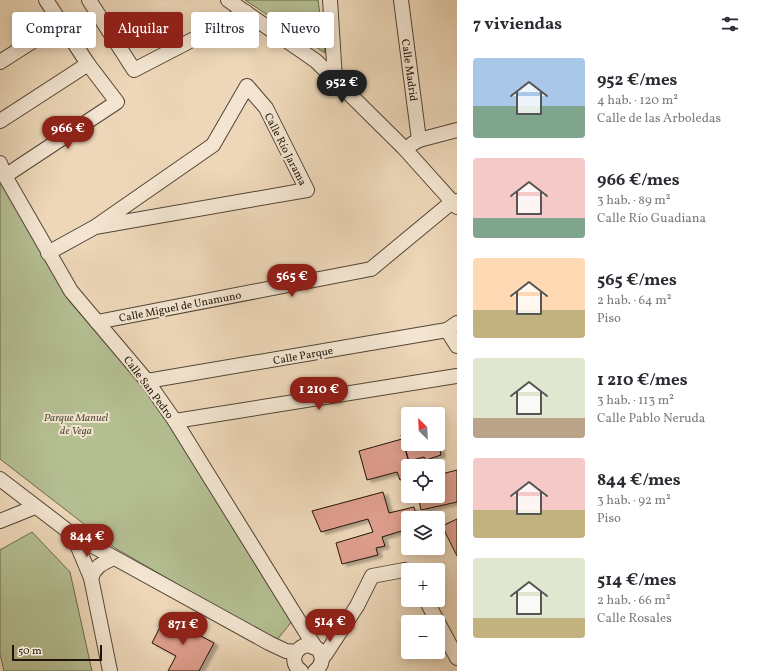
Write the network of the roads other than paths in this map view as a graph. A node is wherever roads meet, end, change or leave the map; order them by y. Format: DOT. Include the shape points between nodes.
graph roads {
  1 [pos="46,0"];
  2 [pos="89,0"];
  3 [pos="228,0"];
  4 [pos="330,0"];
  5 [pos="401,0"];
  6 [pos="54,12"];
  7 [pos="246,12"];
  8 [pos="259,21"];
  9 [pos="191,40"];
  10 [pos="22,48"];
  11 [pos="77,48"];
  12 [pos="0,62"];
  13 [pos="88,64"];
  14 [pos="335,79"];
  15 [pos="0,121"];
  16 [pos="457,130"];
  17 [pos="419,140"];
  18 [pos="404,148"];
  19 [pos="3,169"];
  20 [pos="455,204"];
  21 [pos="95,227"];
  22 [pos="48,252"];
  23 [pos="97,322"];
  24 [pos="452,327"];
  25 [pos="457,346"];
  26 [pos="457,376"];
  27 [pos="147,381"];
  28 [pos="175,421"];
  29 [pos="0,479"];
  30 [pos="35,507"];
  31 [pos="0,521"];
  32 [pos="73,535"];
  33 [pos="114,558"];
  34 [pos="401,571"];
  35 [pos="92,578"];
  36 [pos="430,607"];
  37 [pos="312,655"];
  38 [pos="457,658"];
  39 [pos="110,671"];
  40 [pos="300,671"];
  41 [pos="332,671"];
  1 -- 6 [label="street"];
  2 -- 9 [label="street" via="134,70"];
  3 -- 7 [label="street"];
  4 -- 14 [label="street"];
  5 -- 17 [label="street, Calle Madrid"];
  8 -- 14 [label="street" via="316,61"];
  10 -- 12 [label="street"];
  11 -- 13 [label="street"];
  13 -- 15 [label="street"];
  13 -- 19 [label="street" via="117,102"];
  14 -- 18 [label="street"];
  16 -- 17 [label="street"];
  17 -- 18 [label="street"];
  18 -- 20 [label="street"];
  19 -- 22 [label="street, Calle San Pedro"];
  20 -- 23 [label="street, Calle Miguel de Unamuno" via="371,270"];
  21 -- 21 [label="street, Calle Río Jarama" via="213,145 247,86 266,108 307,190"];
  21 -- 22 [label="street, Calle Río Jarama"];
  22 -- 23 [label="street, Calle San Pedro" via="71,291"];
  23 -- 27 [label="street, Calle San Pedro"];
  24 -- 25 [label="street"];
  24 -- 27 [label="street, Calle Parque"];
  26 -- 28 [label="street"];
  27 -- 28 [label="street, Calle San Pedro"];
  28 -- 37 [label="street, Calle San Pedro" via="296,614"];
  29 -- 30 [label="street"];
  30 -- 31 [label="street"];
  30 -- 32 [label="street"];
  32 -- 33 [label="street"];
  32 -- 35 [label="street"];
  33 -- 35 [label="street" via="97,566"];
  33 -- 37 [label="street" via="286,652"];
  34 -- 37 [label="street" via="372,576 357,606"];
  35 -- 39 [label="street"];
  36 -- 38 [label="street"];
  37 -- 40 [label="street" via="295,664"];
  37 -- 41 [label="street, Calle San Pedro"];
}
